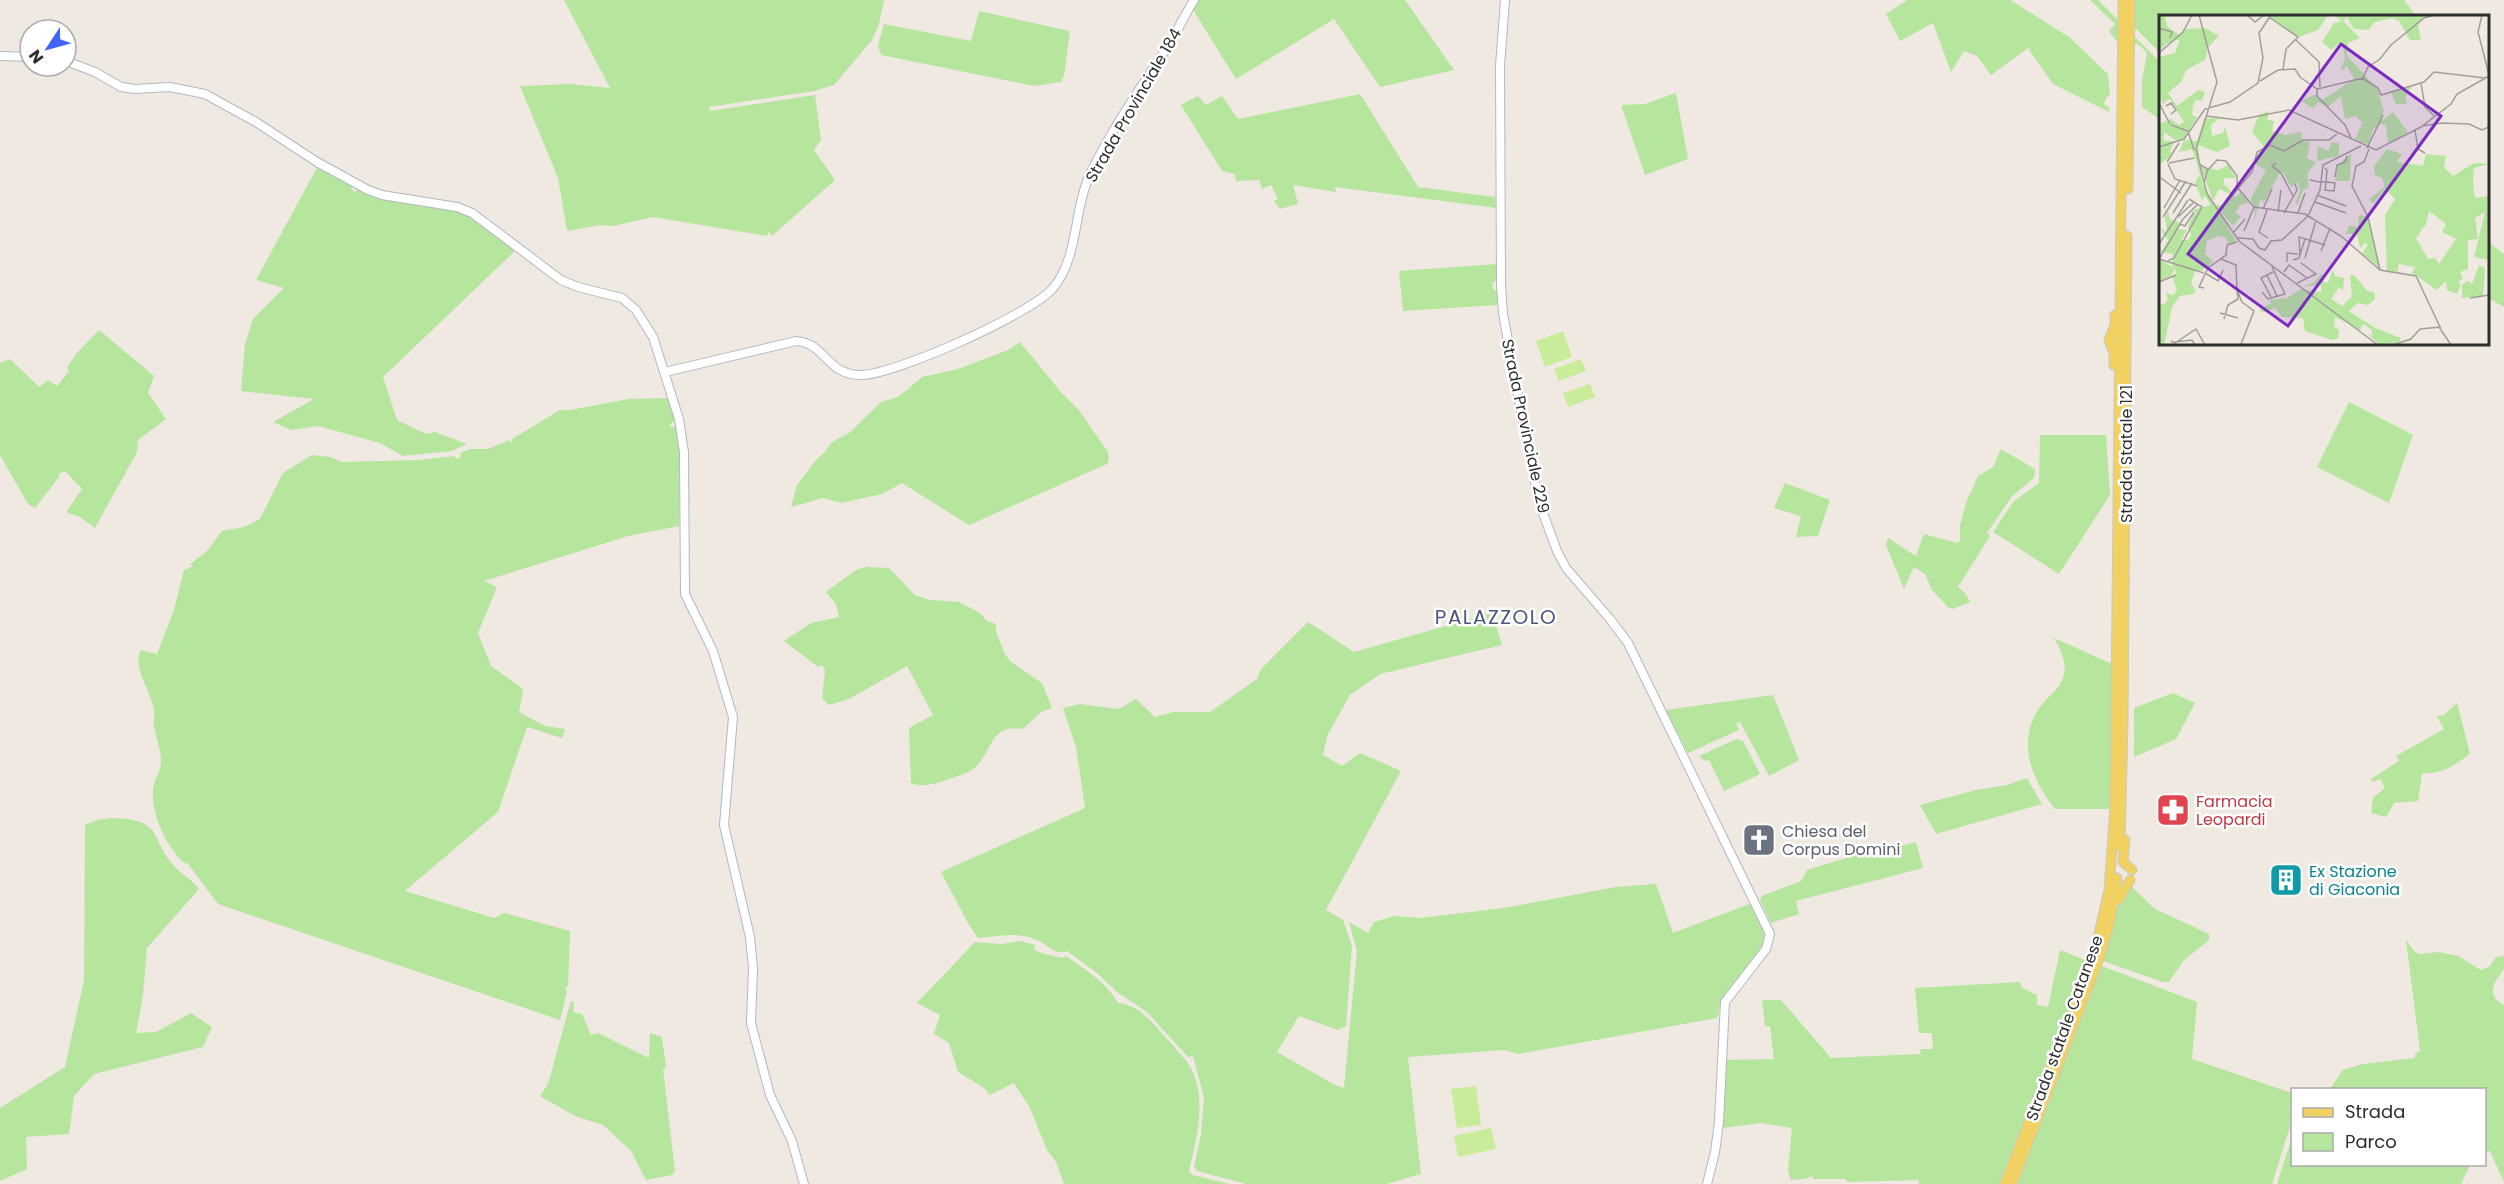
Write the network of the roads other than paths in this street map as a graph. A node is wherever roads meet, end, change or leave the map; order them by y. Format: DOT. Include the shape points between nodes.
graph roads {
  1 [pos="1194,0"];
  2 [pos="1505,0"];
  3 [pos="2123,0"];
  4 [pos="2130,0"];
  5 [pos="2126,19"];
  6 [pos="2126,35"];
  7 [pos="0,56"];
  8 [pos="18,57"];
  9 [pos="78,66"];
  10 [pos="666,372"];
  11 [pos="2122,807"];
  12 [pos="2115,871"];
  13 [pos="2105,939"];
  14 [pos="804,1184"];
  15 [pos="1707,1184"];
  16 [pos="2005,1184"];
  17 [pos="2012,1184"];
  1 -- 10 [label="street, Strada Provinciale 184" via="1092,171 1080,199 1067,265 1054,288 1035,304 932,353 870,374 840,370 829,364 816,347 796,341"];
  2 -- 15 [label="street, Strada Provinciale 229" via="1500,66 1502,298 1539,502 1566,568 1628,643 1770,937 1761,956 1725,1002 1719,1122"];
  3 -- 5 [label="main road"];
  4 -- 5 [label="main road"];
  5 -- 6 [label="main road"];
  6 -- 11 [label="main road, Strada Statale 121"];
  6 -- 12 [label="main road, Strada Statale 121" via="2120,277 2115,325 2109,340 2114,353 2119,432"];
  7 -- 8 [label="street"];
  9 -- 10 [label="street" via="127,89 170,87 205,94 375,193 458,207 472,213 561,280 615,295 629,303 653,337"];
  10 -- 14 [label="street" via="683,437 685,594 713,651 733,717 724,825 748,926 753,968 751,1023 770,1095 792,1141"];
  11 -- 12 [label="main road, Strada Statale 121"];
  11 -- 13 [label="main road" via="2123,862 2131,875"];
  12 -- 13 [label="main road, Strada statale Catanese"];
  12 -- 16 [label="main road, Strada statale Catanese" via="2090,966"];
  13 -- 17 [label="main road, Strada statale Catanese"];
}
